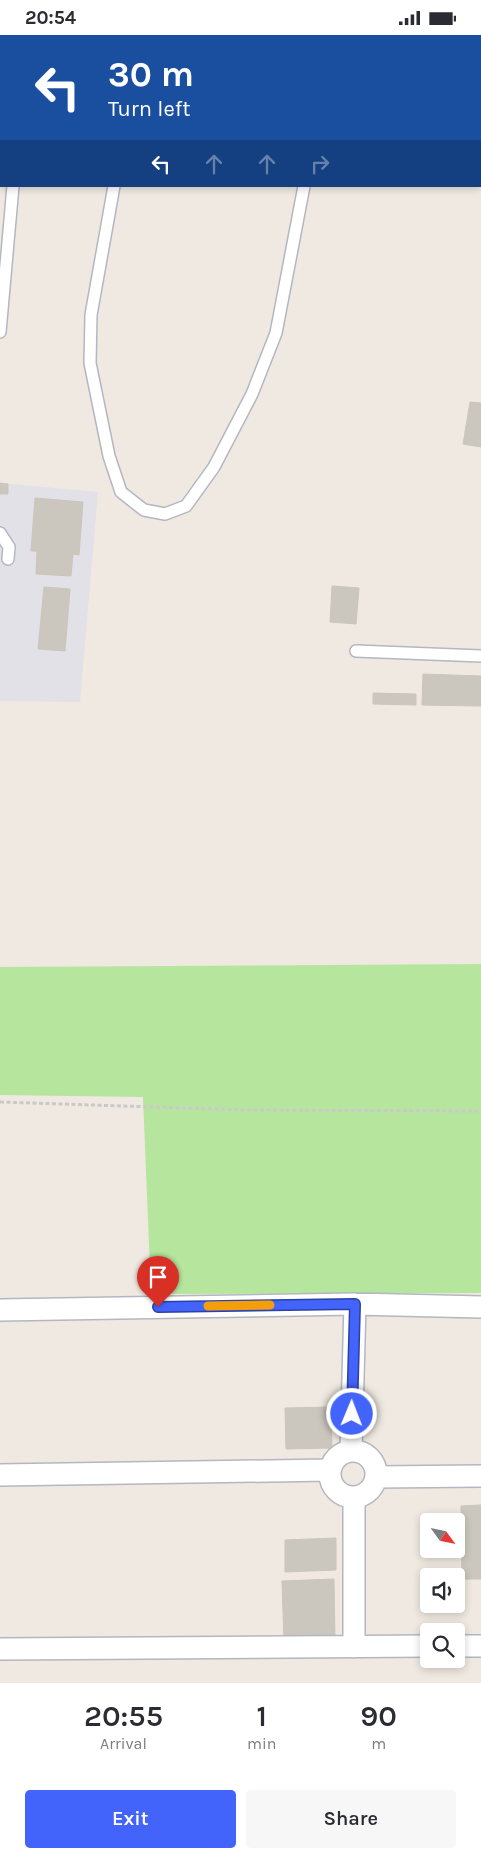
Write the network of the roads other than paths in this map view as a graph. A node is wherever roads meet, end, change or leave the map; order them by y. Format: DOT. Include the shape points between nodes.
graph roads {
  1 [pos="13,187"];
  2 [pos="114,187"];
  3 [pos="304,187"];
  4 [pos="0,332"];
  5 [pos="0,533"];
  6 [pos="8,559"];
  7 [pos="356,651"];
  8 [pos="481,656"];
  9 [pos="355,1304"];
  10 [pos="481,1307"];
  11 [pos="0,1310"];
  12 [pos="351,1451"];
  13 [pos="330,1470"];
  14 [pos="0,1475"];
  15 [pos="481,1476"];
  16 [pos="376,1477"];
  17 [pos="354,1497"];
  18 [pos="420,1646"];
  19 [pos="465,1646"];
  20 [pos="481,1646"];
  21 [pos="354,1647"];
  22 [pos="0,1649"];
  1 -- 4 [label="lane"];
  2 -- 3 [label="lane" via="91,315 90,363 107,447 121,492 144,510 165,513 186,506 214,467 252,394 276,333"];
  5 -- 6 [label="lane" via="9,547"];
  7 -- 8 [label="lane"];
  9 -- 10 [label="street"];
  9 -- 11 [label="street"];
  9 -- 12 [label="street"];
  12 -- 13 [label="street" via="337,1457"];
  12 -- 16 [label="street" via="370,1458"];
  13 -- 14 [label="street"];
  13 -- 17 [label="street" via="336,1490"];
  15 -- 16 [label="street"];
  16 -- 17 [label="street" via="368,1491"];
  17 -- 21 [label="street"];
  18 -- 21 [label="street"];
  19 -- 20 [label="street"];
  21 -- 22 [label="street"];
}
